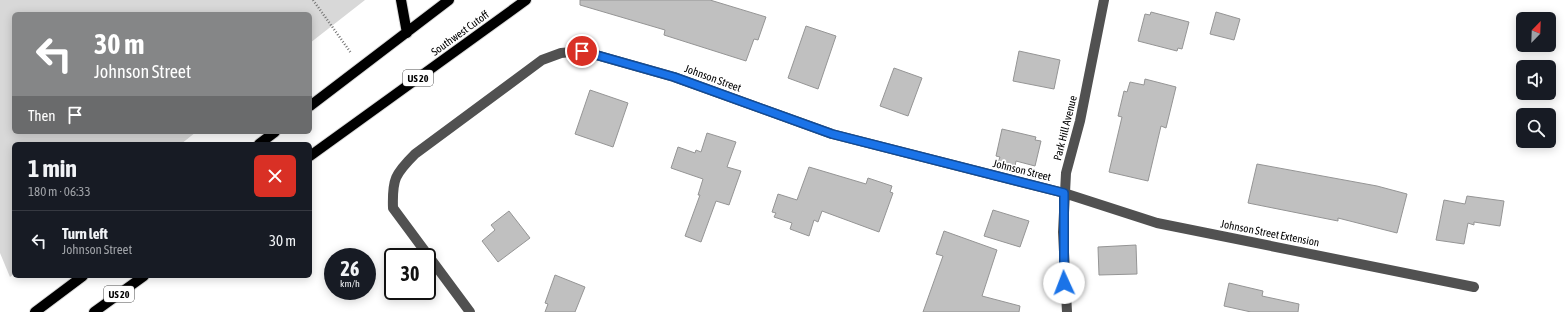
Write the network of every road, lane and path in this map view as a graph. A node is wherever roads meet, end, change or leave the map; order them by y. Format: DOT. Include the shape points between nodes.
graph roads {
  1 [pos="313,0"];
  2 [pos="401,0"];
  3 [pos="449,0"];
  4 [pos="526,0"];
  5 [pos="1104,0"];
  6 [pos="407,33"];
  7 [pos="362,67"];
  8 [pos="312,104"];
  9 [pos="272,134"];
  10 [pos="262,142"];
  11 [pos="312,155"];
  12 [pos="1064,193"];
  13 [pos="80,278"];
  14 [pos="141,278"];
  15 [pos="1474,287"];
  16 [pos="35,312"];
  17 [pos="94,312"];
  18 [pos="470,312"];
  19 [pos="1067,312"];
  1 -- 7 [label="path"];
  2 -- 6 [label="main road"];
  3 -- 6 [label="main road"];
  4 -- 11 [label="main road, Southwest Cutoff / US 20"];
  5 -- 12 [label="street, Park Hill Avenue"];
  6 -- 7 [label="main road"];
  7 -- 8 [label="main road"];
  9 -- 10 [label="main road"];
  12 -- 15 [label="street, Johnson Street Extension" via="1157,223"];
  12 -- 18 [label="street, Johnson Street" via="832,134 674,77 582,51 562,53 542,60 415,154 398,171 392,188 394,208"];
  12 -- 19 [label="street, Park Hill Avenue"];
  13 -- 16 [label="main road"];
  14 -- 17 [label="main road, US 20"];
}
